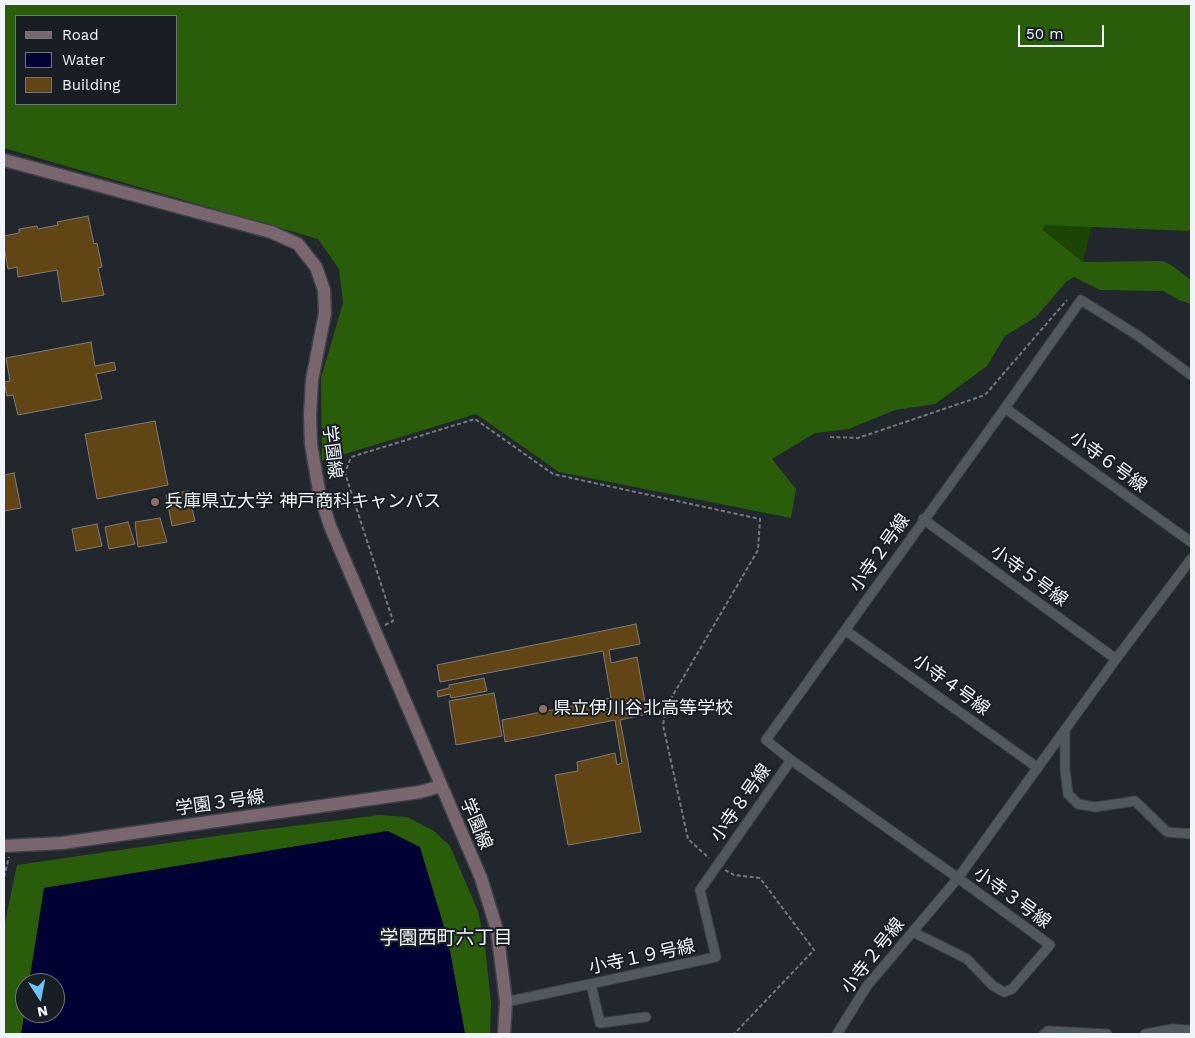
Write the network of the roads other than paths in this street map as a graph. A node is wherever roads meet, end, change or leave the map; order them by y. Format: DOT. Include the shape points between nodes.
graph roads {
  1 [pos="4,160"];
  2 [pos="1191,375"];
  3 [pos="1005,408"];
  4 [pos="923,520"];
  5 [pos="1191,542"];
  6 [pos="1191,559"];
  7 [pos="846,630"];
  8 [pos="1116,659"];
  9 [pos="1065,730"];
  10 [pos="791,760"];
  11 [pos="1038,768"];
  12 [pos="441,786"];
  13 [pos="1191,834"];
  14 [pos="8,846"];
  15 [pos="717,865"];
  16 [pos="958,878"];
  17 [pos="913,932"];
  18 [pos="591,984"];
  19 [pos="506,1002"];
  20 [pos="646,1017"];
  21 [pos="1191,1030"];
  22 [pos="504,1034"];
  23 [pos="837,1034"];
  24 [pos="1044,1034"];
  25 [pos="1107,1034"];
  26 [pos="1145,1034"];
  1 -- 12 [label="street, 学園線" via="271,232 298,244 316,267 324,290 325,313 312,380 310,415 319,491 330,526"];
  2 -- 3 [label="street, 小寺２号線" via="1137,335 1081,300"];
  3 -- 4 [label="street, 小寺２号線"];
  3 -- 5 [label="street, 小寺６号線"];
  4 -- 7 [label="street, 小寺２号線"];
  4 -- 8 [label="street, 小寺５号線"];
  6 -- 8 [label="street, 小寺２号線"];
  7 -- 10 [label="street, 小寺２号線" via="766,740"];
  7 -- 11 [label="street, 小寺４号線"];
  8 -- 9 [label="street, 小寺２号線"];
  9 -- 11 [label="street, 小寺２号線"];
  9 -- 13 [label="street" via="1068,794 1078,804 1095,807 1135,801 1167,832"];
  10 -- 15 [label="street, 小寺８号線"];
  10 -- 16 [label="street, 小寺２号線"];
  11 -- 16 [label="street, 小寺２号線"];
  12 -- 14 [label="street, 学園３号線" via="410,794 62,843"];
  12 -- 19 [label="street, 学園線" via="481,878 497,930"];
  15 -- 18 [label="street, 小寺１９号線" via="700,890 716,958"];
  16 -- 17 [label="street, 小寺２号線"];
  16 -- 17 [label="street, 小寺３号線" via="1050,945 1012,989 1004,992 993,986 967,959"];
  17 -- 23 [label="street, 小寺２号線" via="867,986"];
  18 -- 19 [label="street, 小寺１９号線"];
  18 -- 20 [label="street" via="600,1023"];
  19 -- 22 [label="street, 学園線"];
  21 -- 26 [label="street" via="1172,1029"];
  24 -- 25 [label="street" via="1048,1031"];
}
